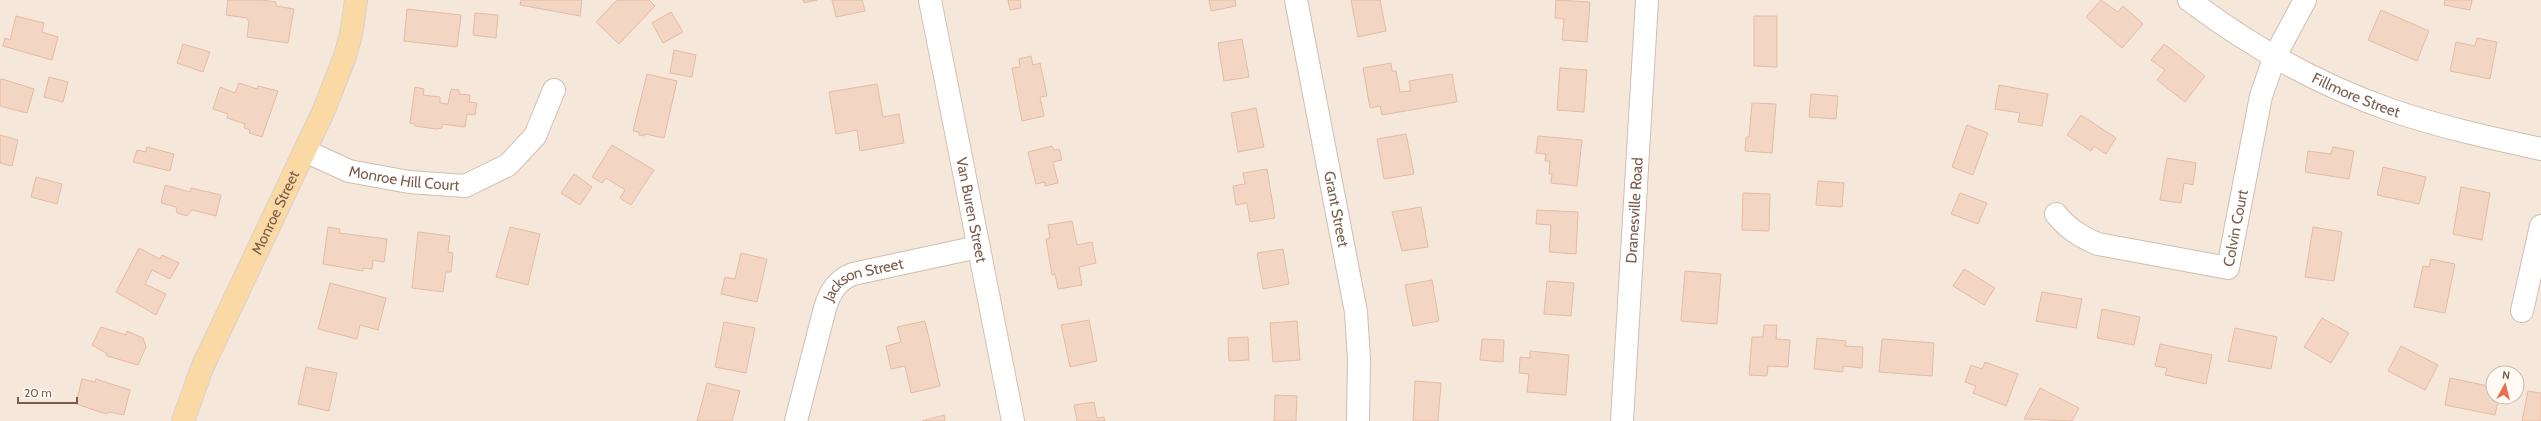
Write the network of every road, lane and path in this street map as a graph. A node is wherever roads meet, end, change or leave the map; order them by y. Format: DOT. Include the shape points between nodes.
graph roads {
  1 [pos="356,0"];
  2 [pos="930,0"];
  3 [pos="1296,0"];
  4 [pos="1647,0"];
  5 [pos="2189,0"];
  6 [pos="2306,0"];
  7 [pos="2275,56"];
  8 [pos="554,90"];
  9 [pos="2541,149"];
  10 [pos="305,151"];
  11 [pos="2056,214"];
  12 [pos="2541,226"];
  13 [pos="978,247"];
  14 [pos="2522,311"];
  15 [pos="183,421"];
  16 [pos="796,421"];
  17 [pos="1013,421"];
  18 [pos="1358,421"];
  19 [pos="1622,421"];
  1 -- 10 [label="main road, Monroe Street" via="351,35 344,59"];
  2 -- 13 [label="street, Van Buren Street"];
  3 -- 18 [label="street, Grant Street" via="1356,312 1359,359"];
  4 -- 19 [label="street, Dranesville Road"];
  5 -- 7 [label="street, Fillmore Street" via="2222,24"];
  6 -- 7 [label="street"];
  7 -- 9 [label="street, Fillmore Street" via="2333,87 2391,110 2448,128"];
  7 -- 11 [label="street, Colvin Court" via="2256,118 2228,268 2098,244 2080,236 2066,226"];
  8 -- 10 [label="street, Monroe Hill Court" via="535,136 508,165 465,186 408,182 349,171"];
  10 -- 15 [label="main road, Monroe Street" via="202,368"];
  12 -- 14 [label="street"];
  13 -- 16 [label="street, Jackson Street" via="853,274 836,284 825,308"];
  13 -- 17 [label="street, Van Buren Street"];
}
